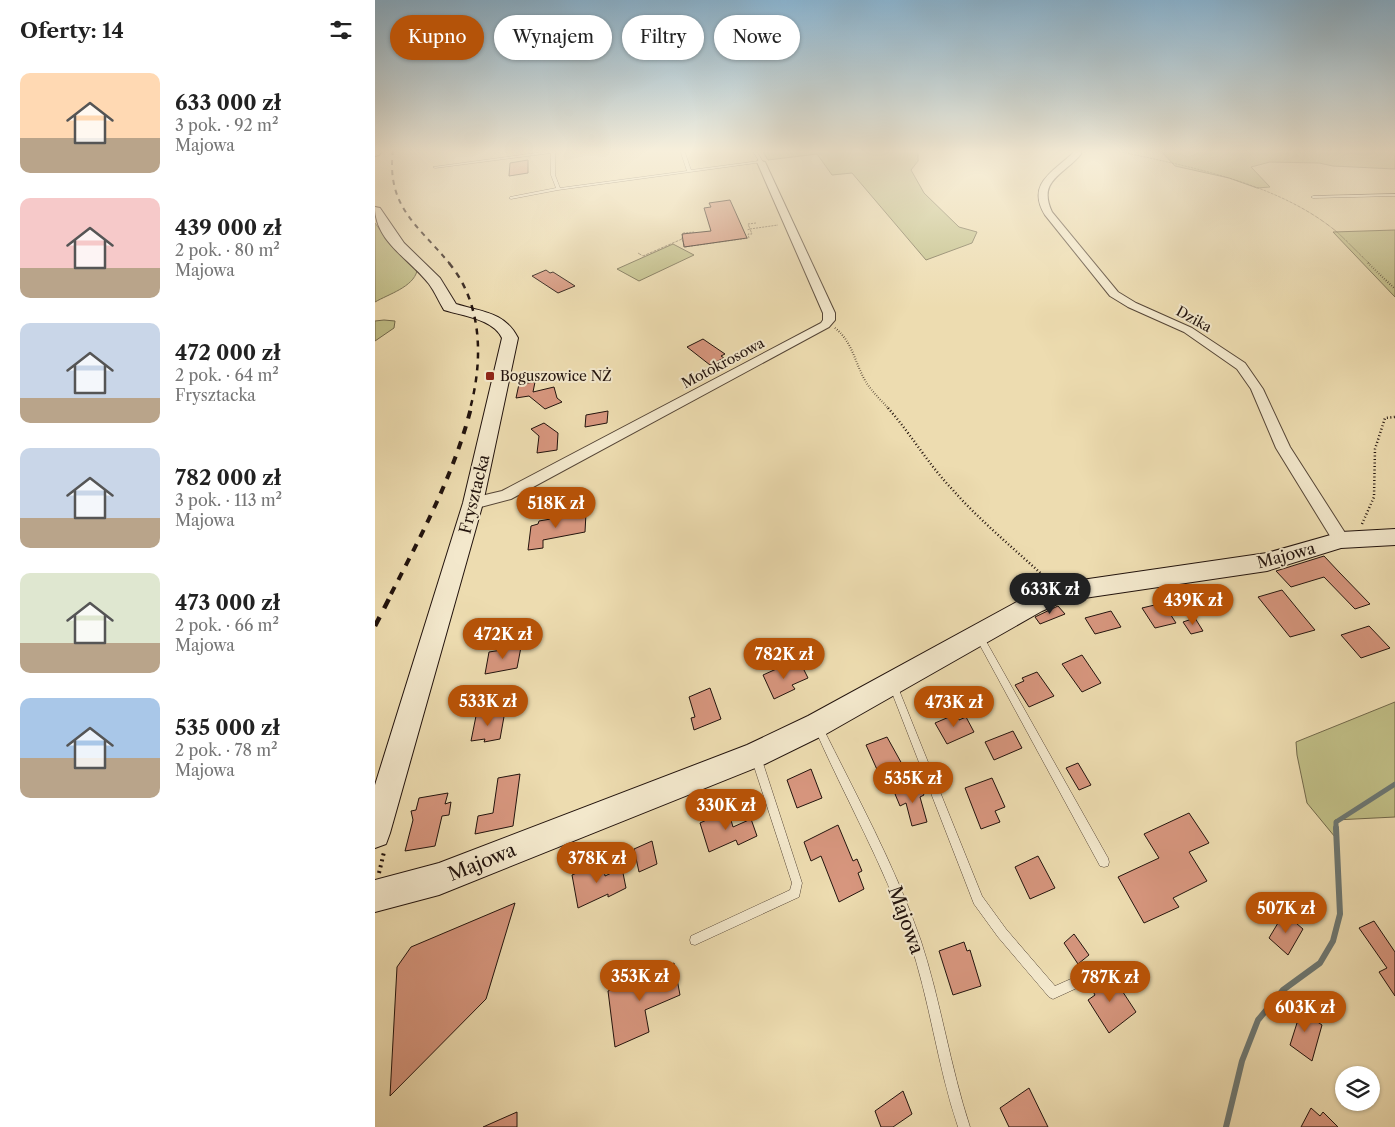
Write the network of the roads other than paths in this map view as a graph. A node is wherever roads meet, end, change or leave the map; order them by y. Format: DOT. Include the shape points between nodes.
graph roads {
  1 [pos="779,203"];
  2 [pos="1042,203"];
  3 [pos="375,211"];
  4 [pos="473,504"];
  5 [pos="1395,537"];
  6 [pos="1348,539"];
  7 [pos="978,634"];
  8 [pos="893,683"];
  9 [pos="817,725"];
  10 [pos="755,755"];
  11 [pos="375,833"];
  12 [pos="1104,862"];
  13 [pos="375,896"];
  14 [pos="695,940"];
  15 [pos="1073,984"];
  16 [pos="965,1127"];
  1 -- 4 [label="street, Motokrosowa" via="829,313 825,325 507,495"];
  2 -- 6 [label="street, Dzika" via="1047,213 1114,294 1188,330 1241,366 1257,390 1283,448"];
  3 -- 4 [label="street, Frysztacka" via="399,246 435,281 450,307 495,321 505,328 510,338"];
  4 -- 11 [label="street, Frysztacka"];
  5 -- 6 [label="street, Majowa"];
  6 -- 7 [label="street, Majowa" via="1267,562 1061,592"];
  7 -- 8 [label="street, Majowa"];
  7 -- 12 [label="lane"];
  8 -- 9 [label="street, Majowa"];
  8 -- 15 [label="lane" via="977,900 1053,993"];
  9 -- 10 [label="street, Majowa"];
  9 -- 16 [label="lane, Majowa" via="888,872 915,940"];
  10 -- 13 [label="street, Majowa" via="439,879"];
  10 -- 14 [label="lane" via="797,883 795,893"];
}
